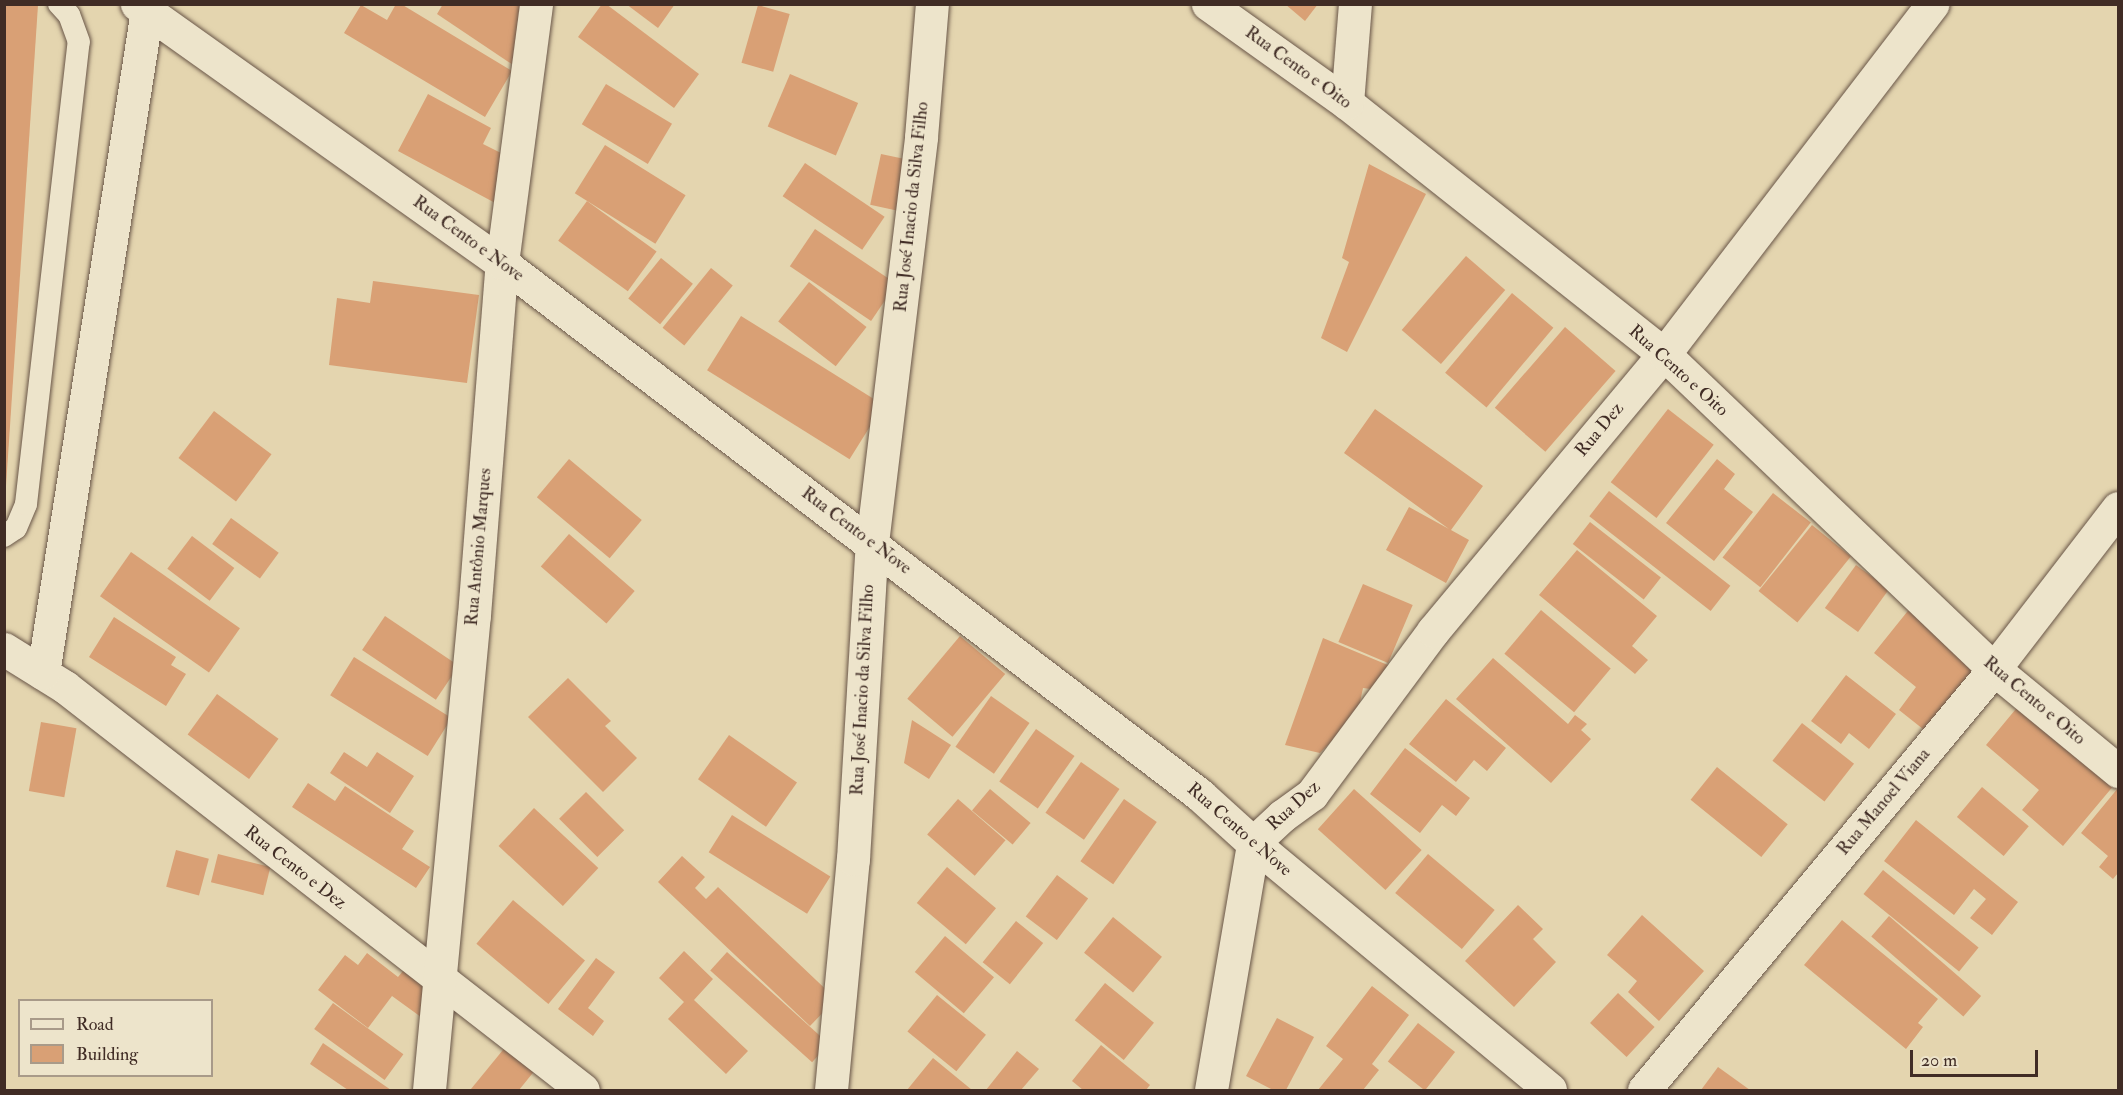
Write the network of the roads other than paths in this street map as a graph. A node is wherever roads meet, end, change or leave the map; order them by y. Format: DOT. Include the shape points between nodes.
graph roads {
  1 [pos="59,4"];
  2 [pos="536,4"];
  3 [pos="932,4"];
  4 [pos="1208,4"];
  5 [pos="1355,4"];
  6 [pos="1933,4"];
  7 [pos="144,7"];
  8 [pos="1347,103"];
  9 [pos="502,263"];
  10 [pos="1664,354"];
  11 [pos="2118,508"];
  12 [pos="4,536"];
  13 [pos="872,543"];
  14 [pos="4,649"];
  15 [pos="1994,669"];
  16 [pos="43,673"];
  17 [pos="2118,771"];
  18 [pos="1253,843"];
  19 [pos="440,981"];
  20 [pos="429,1090"];
  21 [pos="583,1090"];
  22 [pos="831,1090"];
  23 [pos="1212,1090"];
  24 [pos="1550,1090"];
  25 [pos="1644,1090"];
  1 -- 12 [label="lane" via="69,15 80,42 26,504 16,528"];
  2 -- 9 [label="street, Rua Antônio Marques"];
  3 -- 13 [label="street, Rua José Inacio da Silva Filho" via="921,137"];
  4 -- 8 [label="street, Rua Cento e Oito"];
  5 -- 8 [label="street"];
  6 -- 10 [label="street, Rua Dez"];
  7 -- 9 [label="street, Rua Cento e Nove"];
  7 -- 16 [label="street"];
  8 -- 10 [label="street, Rua Cento e Oito"];
  9 -- 13 [label="street, Rua Cento e Nove"];
  9 -- 19 [label="street, Rua Antônio Marques"];
  10 -- 15 [label="street, Rua Cento e Oito"];
  10 -- 18 [label="street, Rua Dez" via="1433,631 1312,795"];
  11 -- 15 [label="street, Rua Manoel Viana"];
  13 -- 18 [label="street, Rua Cento e Nove" via="1200,795"];
  13 -- 22 [label="street, Rua José Inacio da Silva Filho" via="853,859"];
  14 -- 16 [label="street, Rua Cento e Dez"];
  15 -- 17 [label="street, Rua Cento e Oito"];
  15 -- 25 [label="street, Rua Manoel Viana"];
  16 -- 19 [label="street, Rua Cento e Dez"];
  18 -- 23 [label="street"];
  18 -- 24 [label="street, Rua Cento e Nove"];
  19 -- 20 [label="street, Rua Antônio Marques"];
  19 -- 21 [label="street, Rua Cento e Dez"];
}
